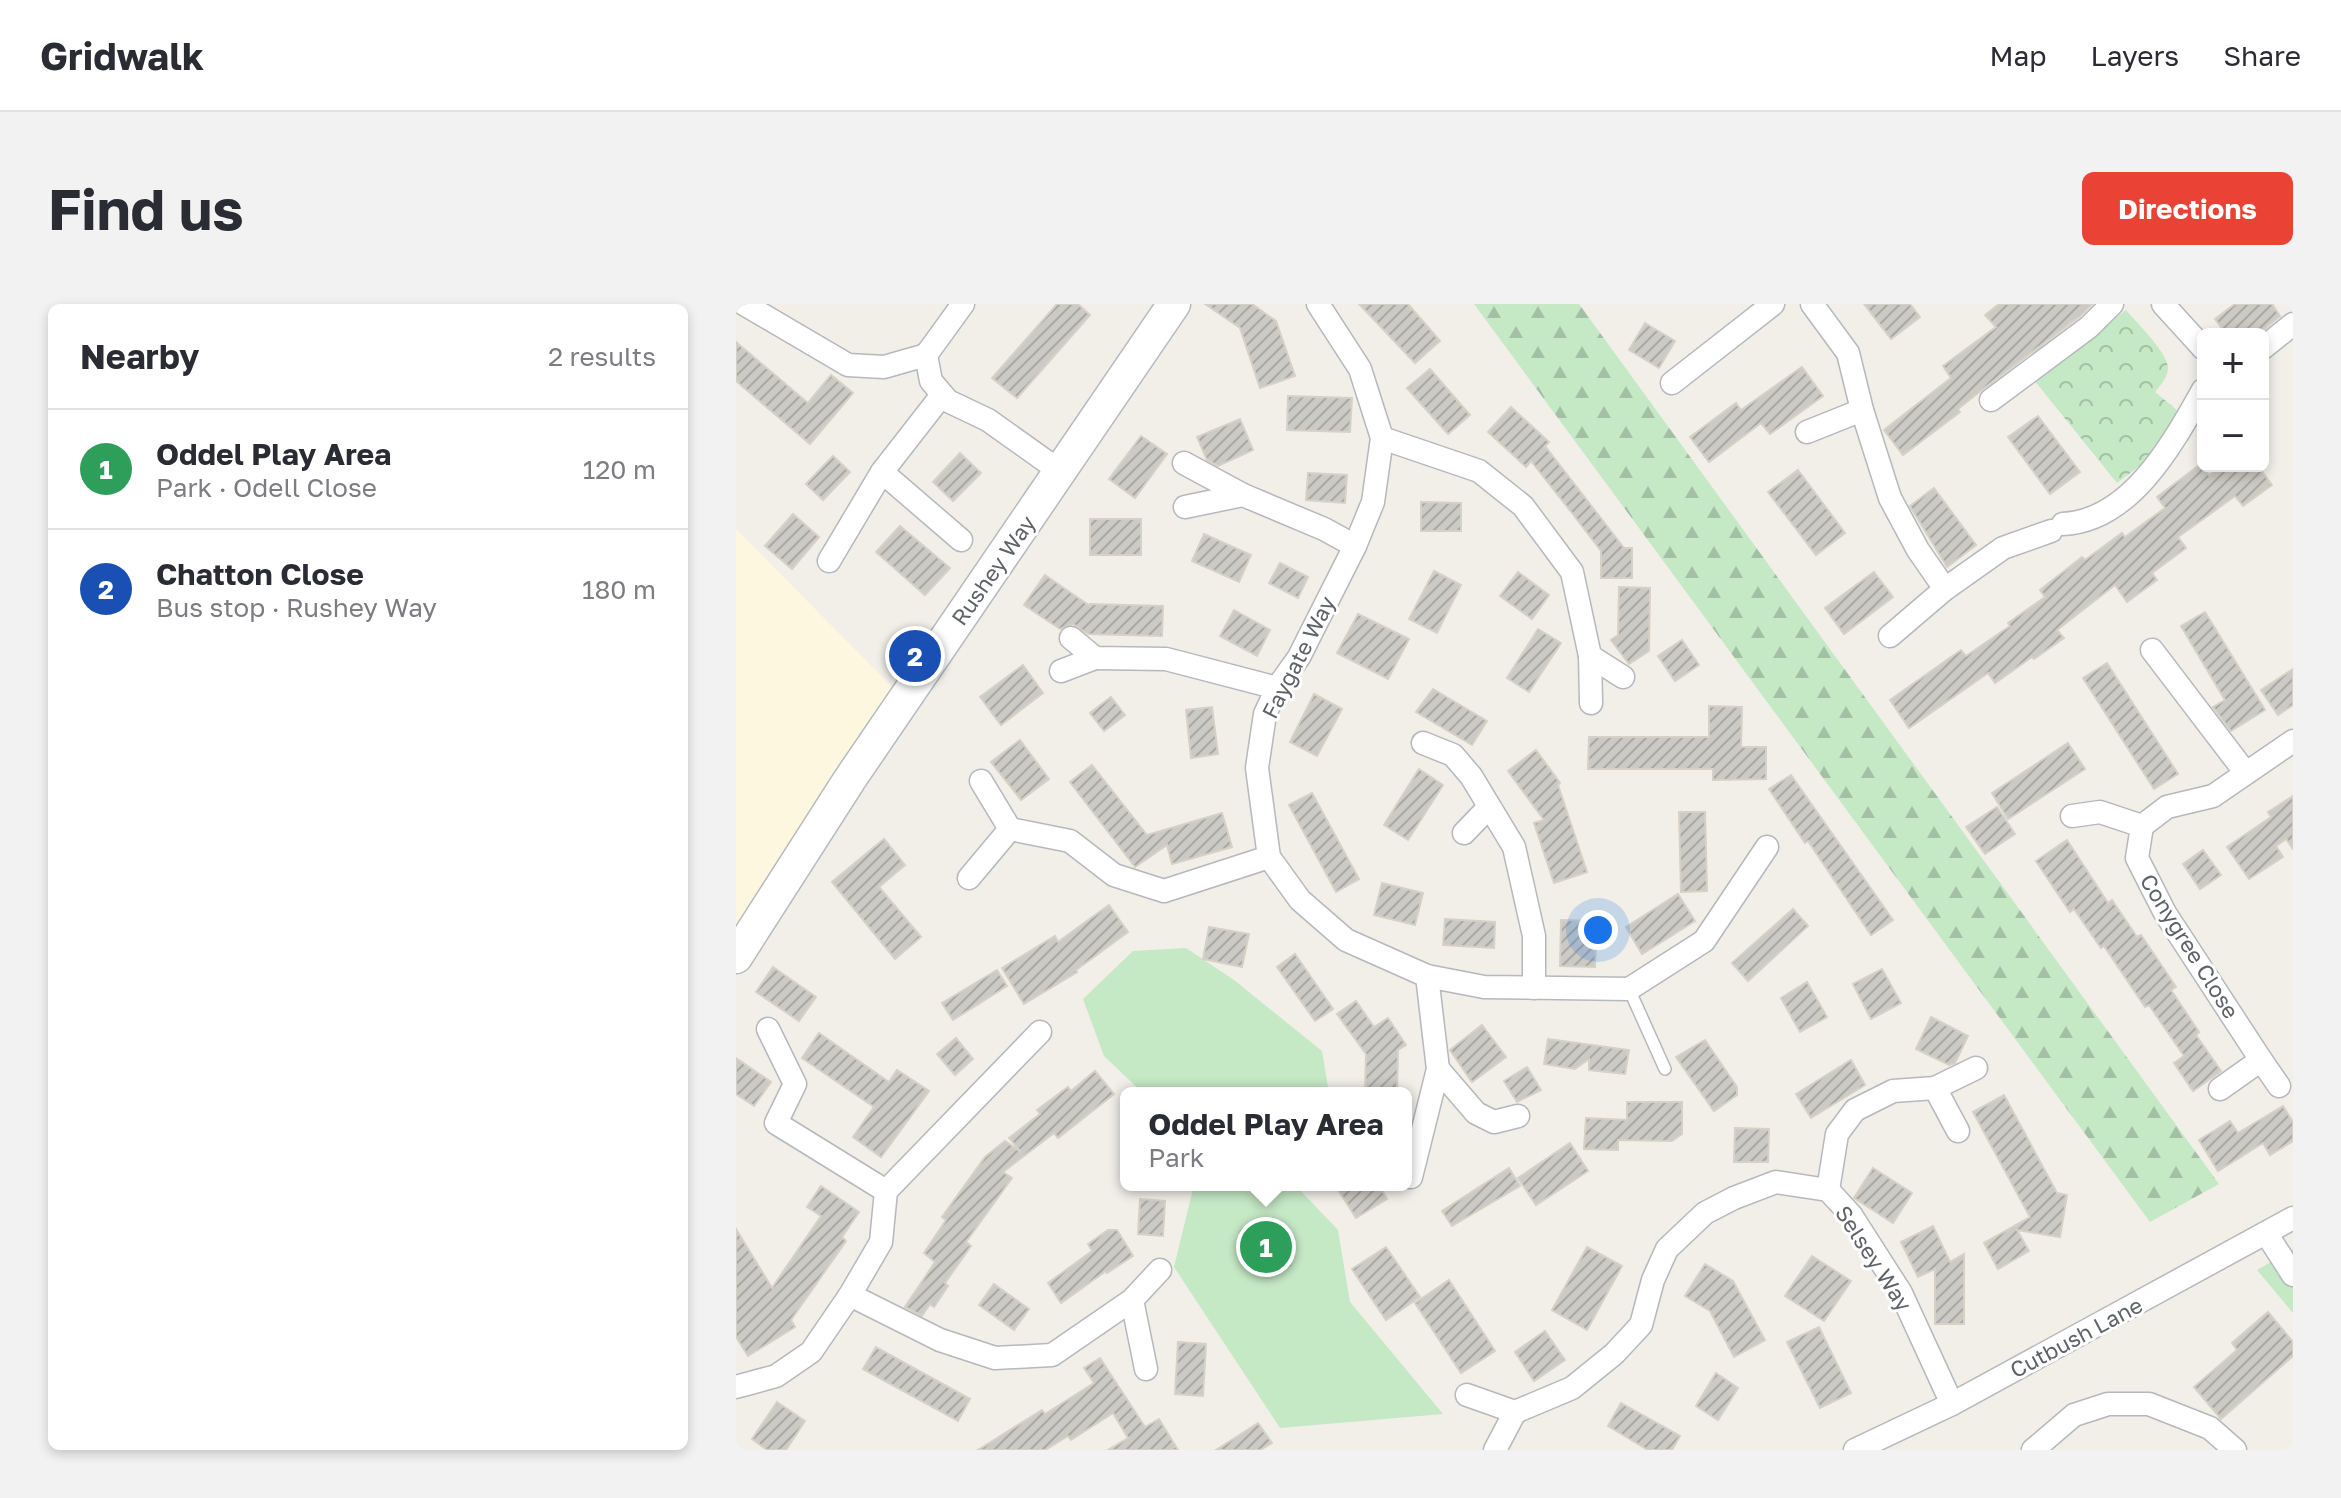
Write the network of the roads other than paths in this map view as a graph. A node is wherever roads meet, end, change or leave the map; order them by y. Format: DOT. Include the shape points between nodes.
graph roads {
  1 [pos="963,304"];
  2 [pos="1174,304"];
  3 [pos="1318,304"];
  4 [pos="1773,304"];
  5 [pos="1812,304"];
  6 [pos="2112,304"];
  7 [pos="2163,304"];
  8 [pos="742,311"];
  9 [pos="2293,324"];
  10 [pos="2197,341"];
  11 [pos="2269,343"];
  12 [pos="926,355"];
  13 [pos="1672,383"];
  14 [pos="942,395"];
  15 [pos="1991,400"];
  16 [pos="2197,400"];
  17 [pos="1862,410"];
  18 [pos="1807,432"];
  19 [pos="1382,438"];
  20 [pos="1184,463"];
  21 [pos="882,472"];
  22 [pos="1061,472"];
  23 [pos="1243,495"];
  24 [pos="1185,507"];
  25 [pos="961,540"];
  26 [pos="1355,546"];
  27 [pos="829,561"];
  28 [pos="1945,589"];
  29 [pos="1890,636"];
  30 [pos="1071,638"];
  31 [pos="2152,650"];
  32 [pos="1590,656"];
  33 [pos="1095,658"];
  34 [pos="1061,671"];
  35 [pos="1623,677"];
  36 [pos="1277,688"];
  37 [pos="1591,703"];
  38 [pos="2293,741"];
  39 [pos="1423,743"];
  40 [pos="2245,772"];
  41 [pos="981,781"];
  42 [pos="1489,807"];
  43 [pos="2072,816"];
  44 [pos="2142,826"];
  45 [pos="1010,829"];
  46 [pos="1464,833"];
  47 [pos="1767,847"];
  48 [pos="1269,857"];
  49 [pos="969,878"];
  50 [pos="736,957"];
  51 [pos="1427,976"];
  52 [pos="1534,988"];
  53 [pos="1629,989"];
  54 [pos="768,1029"];
  55 [pos="1040,1032"];
  56 [pos="2261,1060"];
  57 [pos="1976,1068"];
  58 [pos="1438,1069"];
  59 [pos="1665,1069"];
  60 [pos="2279,1086"];
  61 [pos="1935,1088"];
  62 [pos="2220,1089"];
  63 [pos="1518,1116"];
  64 [pos="1958,1131"];
  65 [pos="1412,1173"];
  66 [pos="1828,1190"];
  67 [pos="886,1191"];
  68 [pos="2293,1218"];
  69 [pos="2266,1233"];
  70 [pos="1160,1270"];
  71 [pos="2293,1275"];
  72 [pos="850,1295"];
  73 [pos="1132,1300"];
  74 [pos="1146,1369"];
  75 [pos="736,1387"];
  76 [pos="1467,1395"];
  77 [pos="1952,1404"];
  78 [pos="1515,1412"];
  79 [pos="1495,1450"];
  80 [pos="1855,1450"];
  81 [pos="2033,1450"];
  82 [pos="2235,1450"];
  1 -- 12 [label="street"];
  2 -- 22 [label="street, Rushey Way"];
  3 -- 19 [label="street, Faygate Way" via="1360,369"];
  4 -- 13 [label="street"];
  5 -- 17 [label="street" via="1848,353"];
  6 -- 15 [label="street"];
  7 -- 10 [label="street"];
  8 -- 12 [label="street" via="848,365 884,367"];
  9 -- 11 [label="street"];
  12 -- 14 [label="street" via="931,381"];
  14 -- 21 [label="street"];
  14 -- 22 [label="street" via="988,420"];
  16 -- 28 [label="street" via="2169,448 2133,493 2082,523 2003,548"];
  17 -- 18 [label="street"];
  17 -- 28 [label="street" via="1890,498"];
  19 -- 26 [label="street, Faygate Way" via="1373,502"];
  19 -- 32 [label="street" via="1479,471 1523,506 1572,572"];
  20 -- 23 [label="street"];
  21 -- 25 [label="street"];
  21 -- 27 [label="street"];
  22 -- 50 [label="street, Rushey Way" via="850,779"];
  23 -- 24 [label="street"];
  23 -- 26 [label="street"];
  26 -- 36 [label="street, Faygate Way" via="1299,657"];
  28 -- 29 [label="street"];
  30 -- 33 [label="street"];
  31 -- 40 [label="street"];
  32 -- 35 [label="street"];
  32 -- 37 [label="street"];
  33 -- 34 [label="street"];
  33 -- 36 [label="street" via="1166,659"];
  36 -- 48 [label="street, Faygate Way" via="1265,714 1257,768"];
  38 -- 40 [label="street"];
  39 -- 42 [label="street" via="1453,755"];
  40 -- 44 [label="street" via="2213,796 2167,807"];
  41 -- 45 [label="street"];
  42 -- 46 [label="street"];
  42 -- 52 [label="street" via="1514,847 1534,936"];
  43 -- 44 [label="street" via="2100,812"];
  44 -- 56 [label="street, Conygree Close" via="2137,858 2165,913"];
  45 -- 48 [label="street" via="1070,841 1114,875 1164,891"];
  45 -- 49 [label="street"];
  47 -- 53 [label="street" via="1704,941"];
  48 -- 51 [label="street, Faygate Way" via="1300,900 1346,940"];
  51 -- 52 [label="street, Faygate Way" via="1484,987"];
  51 -- 58 [label="street"];
  52 -- 53 [label="street, Faygate Way"];
  53 -- 59 [label="lane"];
  54 -- 67 [label="street" via="795,1084 776,1123"];
  55 -- 67 [label="street"];
  56 -- 60 [label="street, Conygree Close"];
  56 -- 62 [label="street"];
  57 -- 61 [label="street"];
  58 -- 63 [label="street" via="1476,1113 1494,1122"];
  58 -- 65 [label="street"];
  61 -- 64 [label="street"];
  61 -- 66 [label="street" via="1893,1091 1855,1110 1837,1134"];
  66 -- 77 [label="street, Selsey Way" via="1851,1215 1901,1293"];
  66 -- 78 [label="street, Selsey Way" via="1776,1182 1705,1213 1667,1249 1641,1325 1614,1354 1572,1388"];
  67 -- 72 [label="street" via="881,1242"];
  68 -- 69 [label="street, Cutbush Lane"];
  69 -- 71 [label="street"];
  69 -- 77 [label="street, Cutbush Lane"];
  70 -- 73 [label="street"];
  72 -- 73 [label="street" via="940,1340 995,1358 1052,1355"];
  72 -- 75 [label="street" via="811,1352 776,1376"];
  73 -- 74 [label="street"];
  76 -- 78 [label="street"];
  77 -- 80 [label="street, Cutbush Lane"];
  78 -- 79 [label="street"];
  81 -- 82 [label="street" via="2074,1415 2108,1404 2149,1404 2210,1428"];
}
